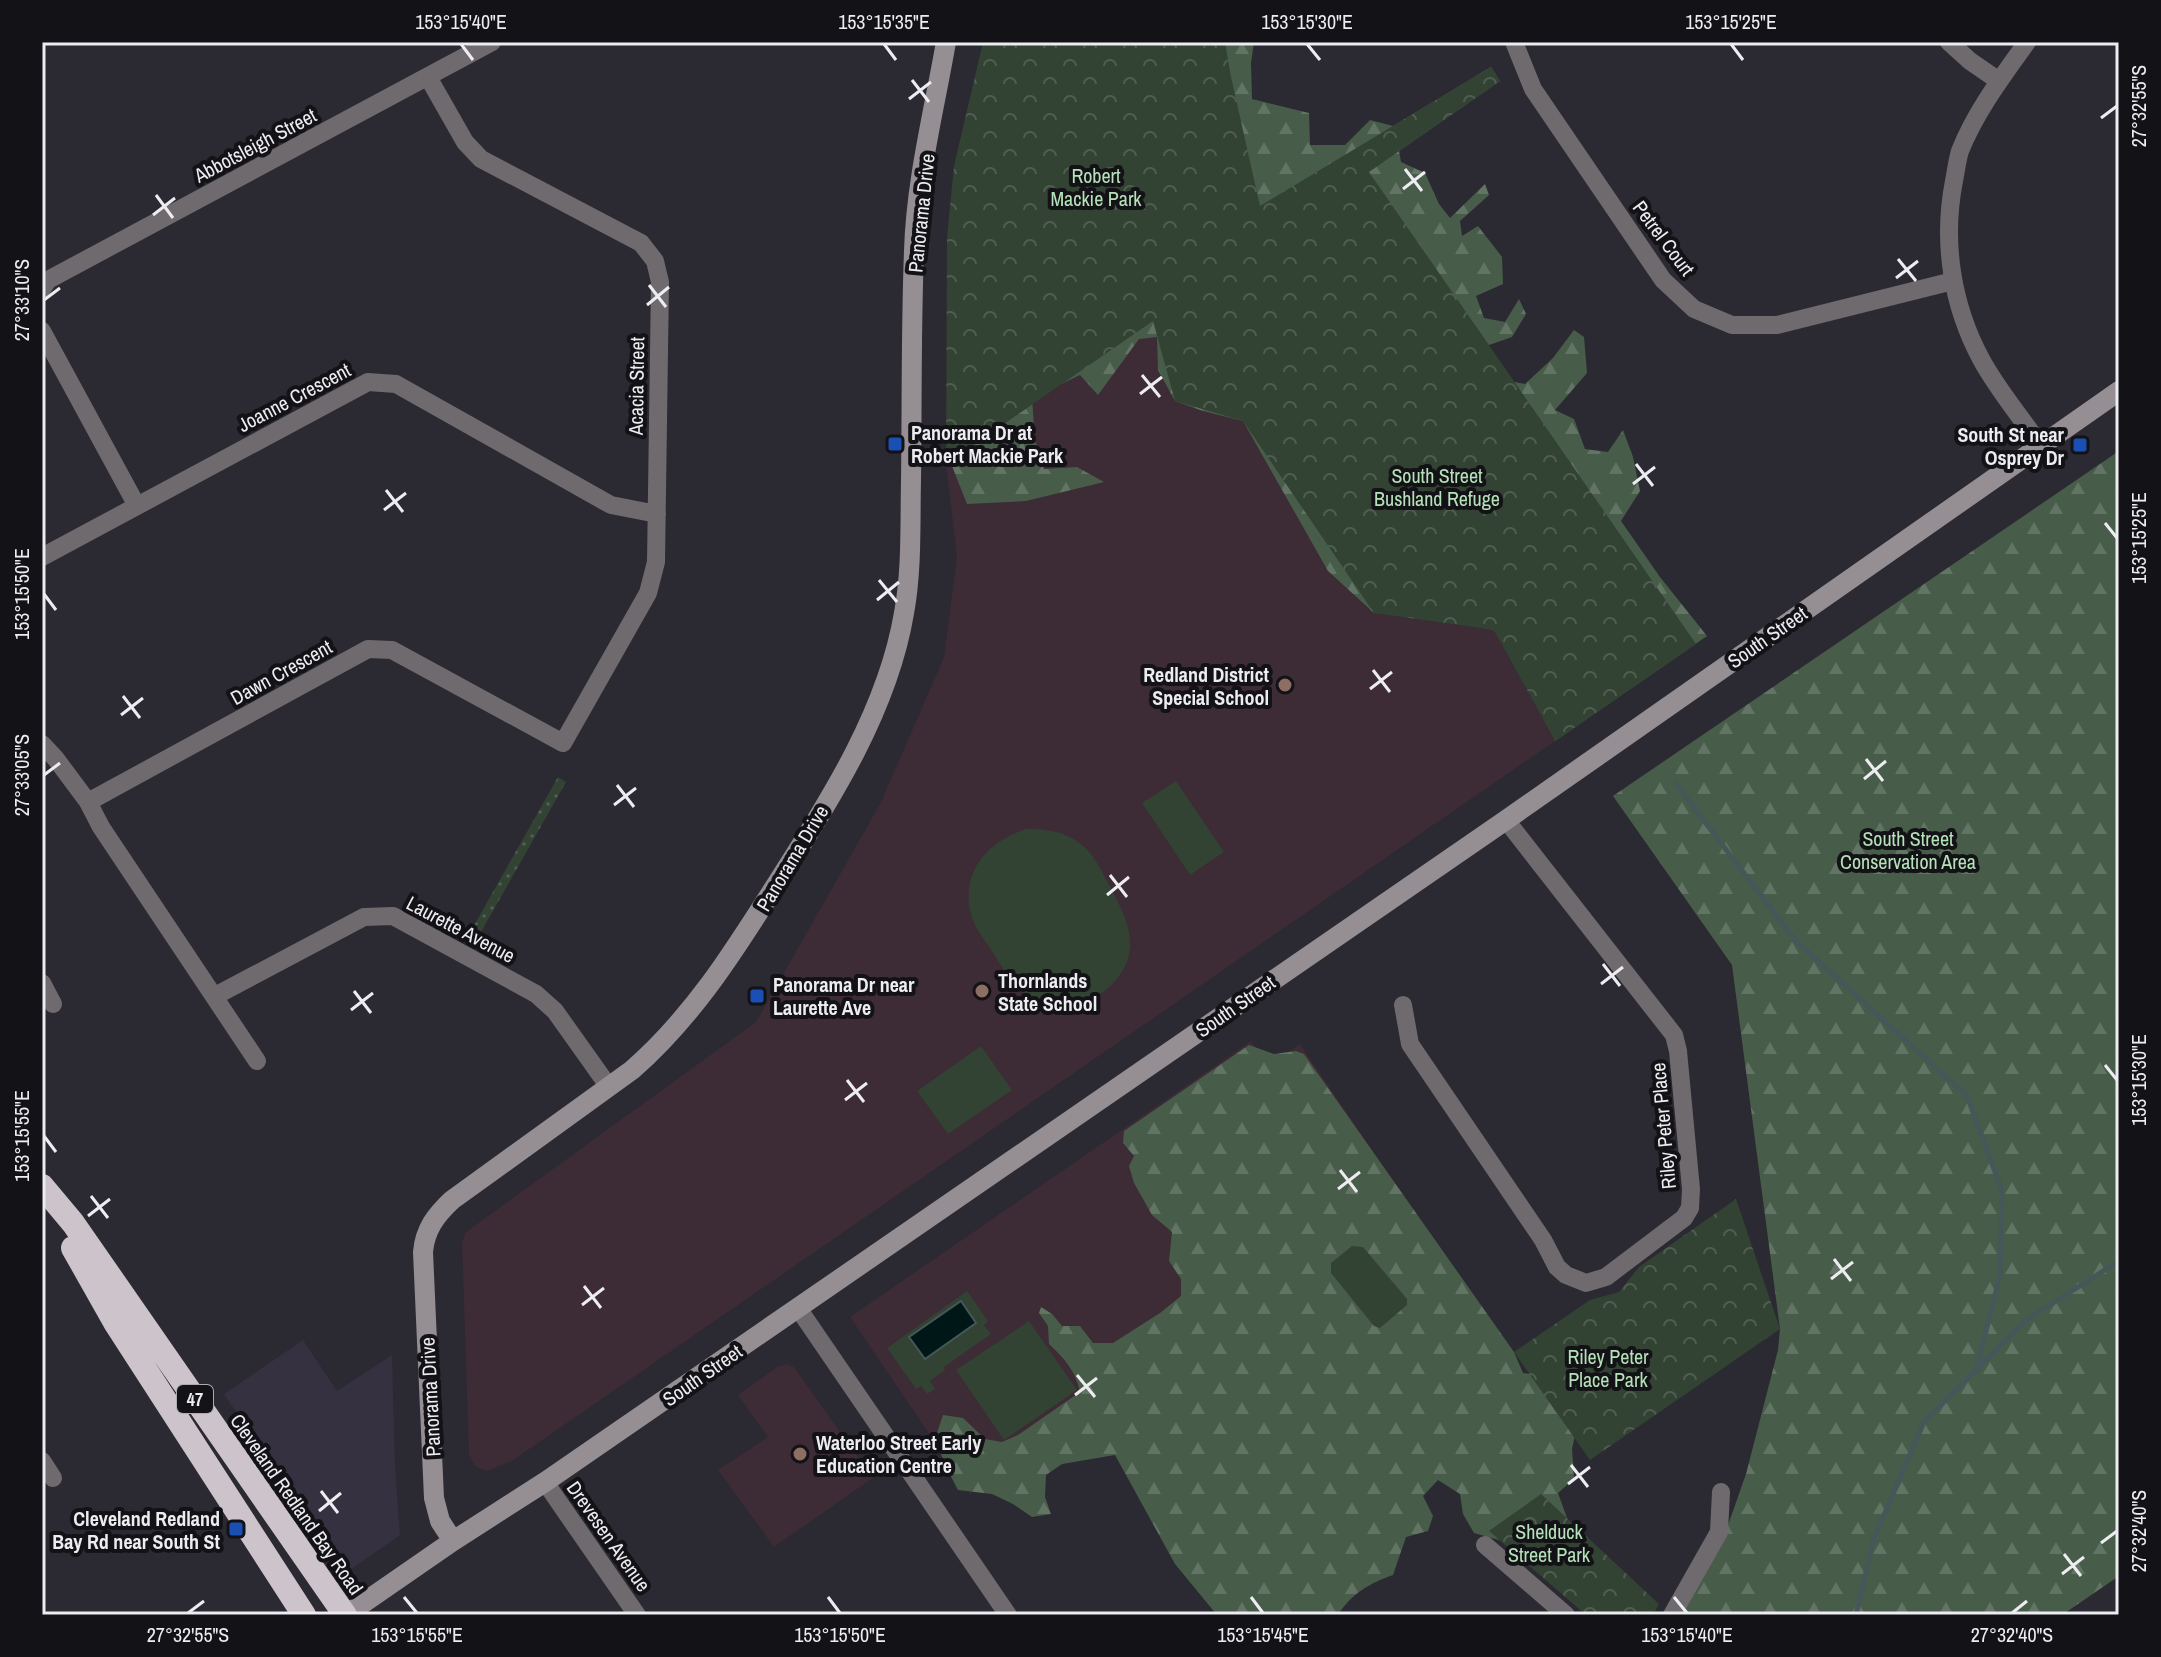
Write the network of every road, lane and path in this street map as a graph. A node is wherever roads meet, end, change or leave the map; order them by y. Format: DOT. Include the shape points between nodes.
graph roads {
  1 [pos="492,42"];
  2 [pos="946,42"];
  3 [pos="1514,42"];
  4 [pos="1949,42"];
  5 [pos="2027,42"];
  6 [pos="428,77"];
  7 [pos="1999,81"];
  8 [pos="1953,281"];
  9 [pos="42,289"];
  10 [pos="42,331"];
  11 [pos="2119,391"];
  12 [pos="2040,445"];
  13 [pos="137,506"];
  14 [pos="657,514"];
  15 [pos="42,557"];
  16 [pos="563,743"];
  17 [pos="42,744"];
  18 [pos="88,802"];
  19 [pos="1506,820"];
  20 [pos="42,983"];
  21 [pos="215,996"];
  22 [pos="53,1004"];
  23 [pos="1403,1005"];
  24 [pos="257,1061"];
  25 [pos="609,1087"];
  26 [pos="42,1189"];
  27 [pos="798,1308"];
  28 [pos="42,1461"];
  29 [pos="53,1478"];
  30 [pos="545,1482"];
  31 [pos="1721,1492"];
  32 [pos="453,1541"];
  33 [pos="1485,1545"];
  34 [pos="304,1615"];
  35 [pos="346,1615"];
  36 [pos="637,1615"];
  37 [pos="1008,1615"];
  38 [pos="1566,1615"];
  39 [pos="1672,1615"];
  1 -- 6 [label="street, Abbotsleigh Street"];
  2 -- 25 [label="street, Panorama Drive" via="916,221 910,553 904,613 890,669 867,729 811,830 725,966 653,1052"];
  3 -- 8 [label="street, Petrel Court" via="1533,89 1663,280 1694,309 1732,325 1777,325"];
  4 -- 7 [label="street"];
  5 -- 7 [label="street"];
  6 -- 9 [label="street, Abbotsleigh Street" via="48,280"];
  6 -- 14 [label="street, Acacia Street" via="465,142 481,159 641,243 655,261 660,282"];
  7 -- 8 [label="street" via="1959,154 1950,200"];
  8 -- 12 [label="street" via="1982,361"];
  10 -- 13 [label="street"];
  11 -- 12 [label="street, South Street"];
  12 -- 19 [label="street, South Street"];
  13 -- 14 [label="street, Joanne Crescent" via="368,382 396,384 611,505"];
  13 -- 15 [label="street, Joanne Crescent"];
  14 -- 16 [label="street, Acacia Street" via="656,562 648,593"];
  16 -- 18 [label="street, Dawn Crescent" via="392,650 368,649"];
  17 -- 18 [label="street"];
  18 -- 21 [label="street"];
  19 -- 23 [label="street, Riley Peter Place" via="1674,1035 1691,1189 1684,1218 1606,1277 1586,1283 1566,1275 1410,1044"];
  19 -- 27 [label="street, South Street"];
  20 -- 22 [label="street"];
  21 -- 24 [label="street"];
  21 -- 25 [label="street, Laurette Avenue" via="364,917 393,916 536,994 555,1011"];
  25 -- 32 [label="street, Panorama Drive" via="452,1200 425,1238 434,1498"];
  26 -- 34 [label="highway, Cleveland Redland Bay Road / 47" via="116,1324"];
  26 -- 35 [label="highway, Cleveland Redland Bay Road / 47" via="73,1223"];
  27 -- 30 [label="street, South Street"];
  27 -- 37 [label="street"];
  28 -- 29 [label="street"];
  30 -- 32 [label="street, South Street"];
  30 -- 36 [label="street, Drevesen Avenue"];
  31 -- 39 [label="street" via="1719,1532"];
  32 -- 35 [label="street, South Street"];
  33 -- 38 [label="street"];
}
